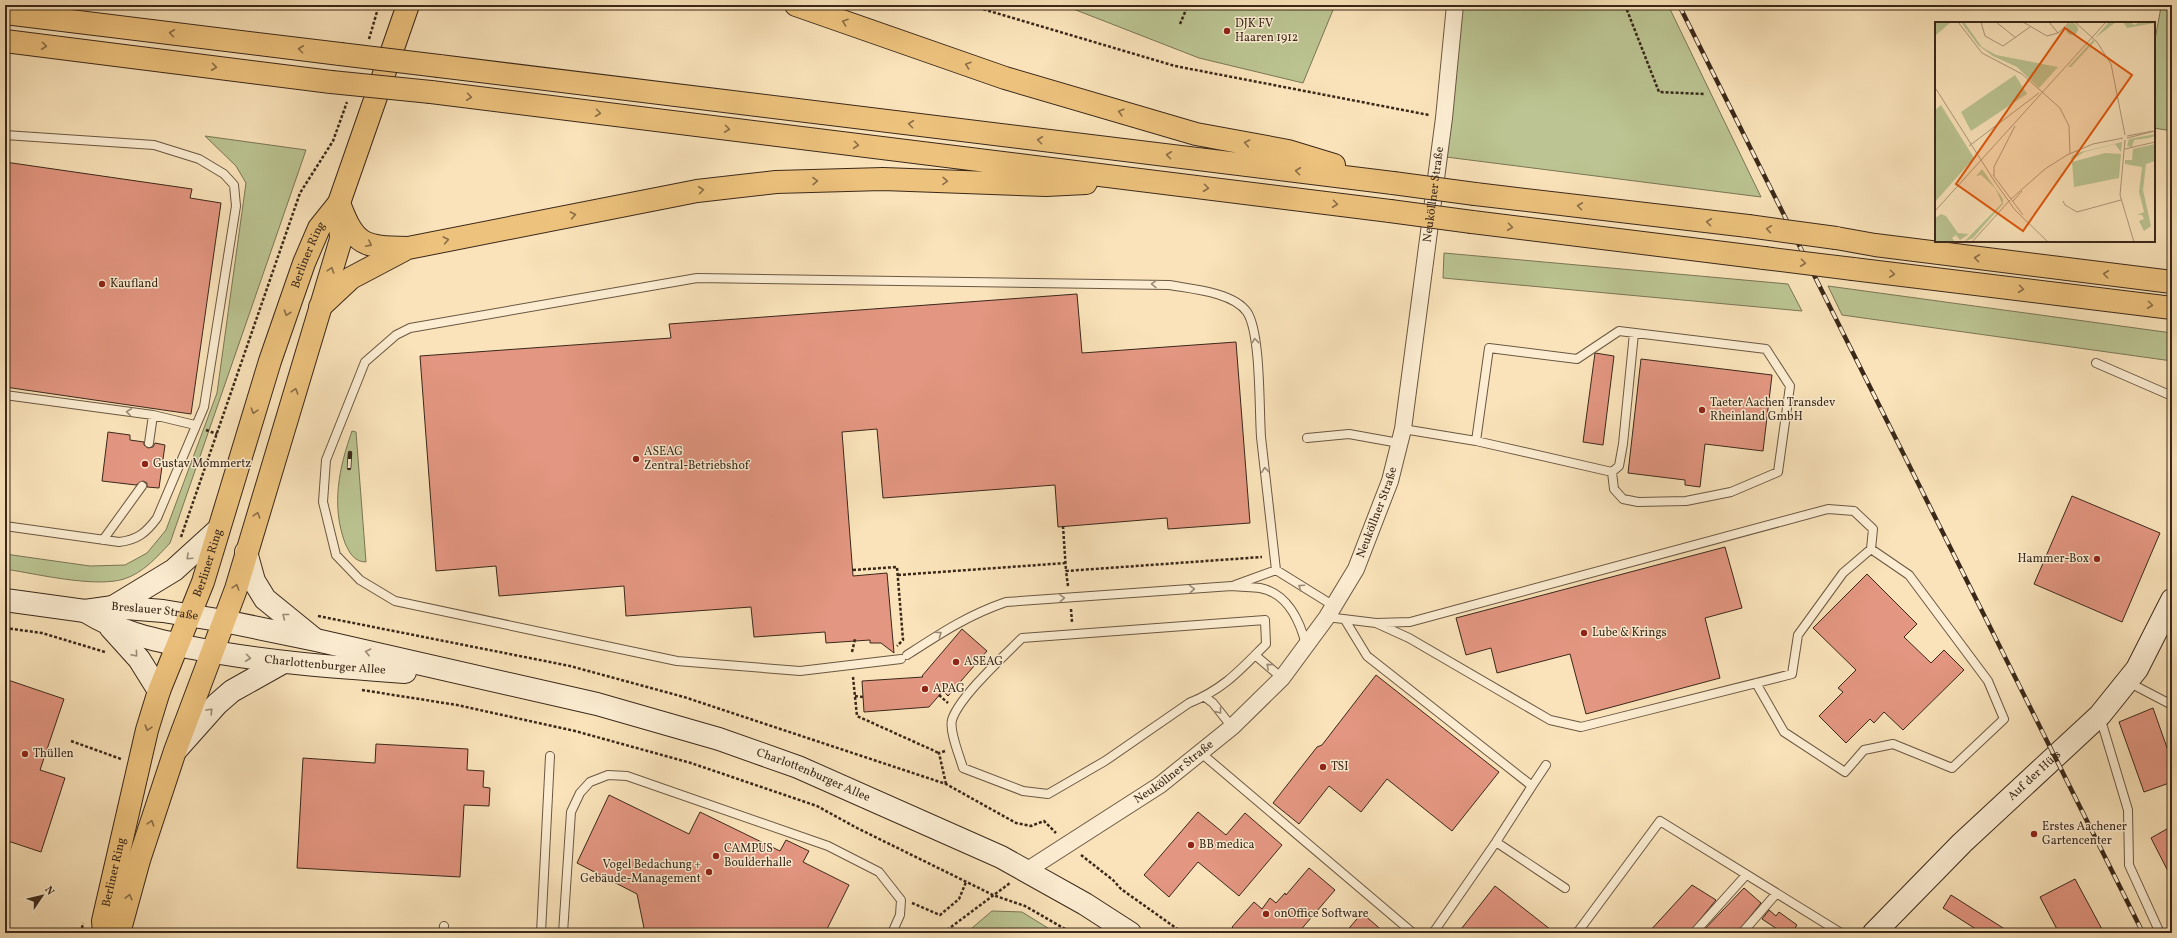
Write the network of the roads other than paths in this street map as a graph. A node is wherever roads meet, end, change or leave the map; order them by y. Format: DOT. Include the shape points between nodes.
graph roads {
  1 [pos="408,5"];
  2 [pos="796,5"];
  3 [pos="1455,5"];
  4 [pos="5,13"];
  5 [pos="5,41"];
  6 [pos="5,135"];
  7 [pos="1153,181"];
  8 [pos="1393,183"];
  9 [pos="339,203"];
  10 [pos="408,248"];
  11 [pos="2172,282"];
  12 [pos="320,308"];
  13 [pos="2172,308"];
  14 [pos="1634,333"];
  15 [pos="2096,363"];
  16 [pos="5,395"];
  17 [pos="2172,396"];
  18 [pos="153,415"];
  19 [pos="195,425"];
  20 [pos="1401,436"];
  21 [pos="1306,438"];
  22 [pos="1476,441"];
  23 [pos="149,442"];
  24 [pos="1612,472"];
  25 [pos="142,486"];
  26 [pos="5,526"];
  27 [pos="218,530"];
  28 [pos="103,540"];
  29 [pos="1871,549"];
  30 [pos="246,552"];
  31 [pos="1276,570"];
  32 [pos="1232,586"];
  33 [pos="5,600"];
  34 [pos="2172,600"];
  35 [pos="1331,612"];
  36 [pos="190,615"];
  37 [pos="111,616"];
  38 [pos="1345,620"];
  39 [pos="224,621"];
  40 [pos="1376,623"];
  41 [pos="316,640"];
  42 [pos="177,645"];
  43 [pos="1306,647"];
  44 [pos="214,652"];
  45 [pos="1255,655"];
  46 [pos="282,662"];
  47 [pos="474,678"];
  48 [pos="1282,678"];
  49 [pos="2127,682"];
  50 [pos="1756,683"];
  51 [pos="159,691"];
  52 [pos="1205,697"];
  53 [pos="2172,705"];
  54 [pos="2100,715"];
  55 [pos="1232,727"];
  56 [pos="175,751"];
  57 [pos="1201,753"];
  58 [pos="550,756"];
  59 [pos="1546,765"];
  60 [pos="1532,786"];
  61 [pos="1496,842"];
  62 [pos="1026,871"];
  63 [pos="1746,875"];
  64 [pos="1565,888"];
  65 [pos="1776,894"];
  66 [pos="1877,932"];
  67 [pos="104,933"];
  68 [pos="118,933"];
  69 [pos="541,933"];
  70 [pos="563,933"];
  71 [pos="892,933"];
  72 [pos="1130,933"];
  73 [pos="1413,933"];
  74 [pos="1432,933"];
  75 [pos="1577,933"];
  76 [pos="1694,933"];
  77 [pos="1742,933"];
  78 [pos="1841,933"];
  79 [pos="2160,933"];
  1 -- 9 [label="main road, Berliner Ring"];
  8 -- 2 [label="main road, one-way" via="1288,151 1196,134 1005,78"];
  3 -- 20 [label="street, Neuköllner Straße" via="1444,118"];
  8 -- 4 [label="main road, one-way, bridge"];
  5 -- 7 [label="main road, one-way, bridge"];
  6 -- 19 [label="lane" via="154,145 199,159 224,174 234,185 236,206 204,407"];
  10 -- 7 [label="main road, one-way" via="697,191 776,182 883,179 1046,185"];
  7 -- 13 [label="main road, one-way, bridge"];
  11 -- 8 [label="main road, one-way, bridge" via="1875,245 1748,226"];
  9 -- 10 [label="main road, one-way" via="347,224 357,238 375,248"];
  12 -- 9 [label="main road, Berliner Ring, one-way" via="341,239"];
  9 -- 27 [label="main road, Berliner Ring, one-way" via="319,228 304,263 270,361"];
  10 -- 12 [label="main road" via="351,278"];
  30 -- 12 [label="main road, Berliner Ring, one-way"];
  14 -- 22 [label="lane" via="1619,331 1577,360 1489,348"];
  14 -- 24 [label="lane" via="1624,444 1618,466"];
  14 -- 24 [label="lane" via="1766,349 1790,386 1778,472 1731,492 1686,502 1638,502 1623,499 1614,489"];
  15 -- 17 [label="lane"];
  18 -- 16 [label="lane, one-way"];
  18 -- 19 [label="lane"];
  18 -- 23 [label="lane"];
  19 -- 28 [label="lane" via="157,518 147,531 133,540"];
  20 -- 21 [label="lane" via="1349,434"];
  20 -- 22 [label="lane"];
  20 -- 35 [label="street, Neuköllner Straße" via="1390,481 1356,569"];
  22 -- 24 [label="lane"];
  25 -- 28 [label="lane"];
  26 -- 28 [label="lane"];
  27 -- 36 [label="main road, Berliner Ring" via="203,582"];
  27 -- 37 [label="street, one-way" via="174,570"];
  29 -- 40 [label="lane" via="1874,529 1854,511 1828,509 1410,622"];
  29 -- 50 [label="lane" via="1843,573 1798,635 1792,674"];
  29 -- 50 [label="lane" via="1909,575 1988,681 2004,718 1952,768 1893,744 1864,750 1845,772 1784,732"];
  39 -- 30 [label="main road, Berliner Ring, one-way"];
  41 -- 30 [label="street, one-way" via="266,599 254,581"];
  31 -- 32 [label="lane"];
  31 -- 32 [label="lane, one-way" via="1261,436 1255,336 1247,312 1234,300 1169,285 697,278 410,328 396,336 365,362 326,460 323,502 336,555 360,580 395,601 677,661 800,671 904,657 978,612 1006,602"];
  35 -- 31 [label="lane, one-way"];
  32 -- 43 [label="lane" via="1261,588 1280,596 1300,625"];
  33 -- 37 [label="street, Breslauer Straße"];
  34 -- 49 [label="street, Auf der Hüls" via="2137,669"];
  35 -- 38 [label="lane"];
  35 -- 43 [label="street, Neuköllner Straße"];
  36 -- 37 [label="street, Breslauer Straße"];
  36 -- 39 [label="street, Breslauer Straße"];
  36 -- 42 [label="main road, Berliner Ring"];
  37 -- 42 [label="street, Breslauer Straße" via="142,637"];
  37 -- 51 [label="street, one-way"];
  38 -- 40 [label="lane"];
  38 -- 60 [label="lane" via="1367,656"];
  39 -- 41 [label="street, Charlottenburger Allee"];
  39 -- 44 [label="main road, Berliner Ring"];
  40 -- 50 [label="lane" via="1409,638 1550,720 1581,727"];
  47 -- 41 [label="street, Charlottenburger Allee, one-way"];
  42 -- 44 [label="street, Charlottenburger Allee"];
  42 -- 51 [label="main road, Berliner Ring"];
  43 -- 48 [label="street, Neuköllner Straße"];
  44 -- 46 [label="street, Charlottenburger Allee, one-way"];
  44 -- 56 [label="main road, Berliner Ring"];
  48 -- 45 [label="lane, one-way"];
  45 -- 52 [label="lane" via="1226,684"];
  45 -- 52 [label="lane" via="1266,644 1264,620 1022,638 990,670 961,705 952,721 963,768 1023,791 1048,794 1105,761 1189,703"];
  46 -- 47 [label="street, Charlottenburger Allee"];
  56 -- 46 [label="street, one-way" via="227,695"];
  47 -- 62 [label="street, Charlottenburger Allee" via="597,704 726,741 798,766 994,854"];
  48 -- 55 [label="street, Neuköllner Straße"];
  49 -- 53 [label="lane"];
  49 -- 54 [label="street, Auf der Hüls"];
  51 -- 67 [label="main road, Berliner Ring, one-way" via="147,730 103,921"];
  52 -- 55 [label="lane, one-way"];
  54 -- 66 [label="street, Auf der Hüls" via="1962,844"];
  54 -- 79 [label="lane" via="2128,810 2128,865"];
  55 -- 57 [label="street, Neuköllner Straße"];
  68 -- 56 [label="main road, Berliner Ring, one-way"];
  57 -- 62 [label="street, Neuköllner Straße" via="1160,785"];
  57 -- 73 [label="lane"];
  58 -- 69 [label="lane"];
  59 -- 60 [label="lane"];
  60 -- 61 [label="lane"];
  61 -- 64 [label="lane"];
  61 -- 74 [label="lane"];
  62 -- 72 [label="street, Charlottenburger Allee"];
  63 -- 65 [label="lane"];
  63 -- 75 [label="lane" via="1660,821"];
  63 -- 76 [label="lane"];
  65 -- 77 [label="lane"];
  65 -- 78 [label="lane"];
  70 -- 71 [label="lane" via="571,812 580,793 590,782 608,775 627,776 828,846 879,872 901,900 900,915"];
}
